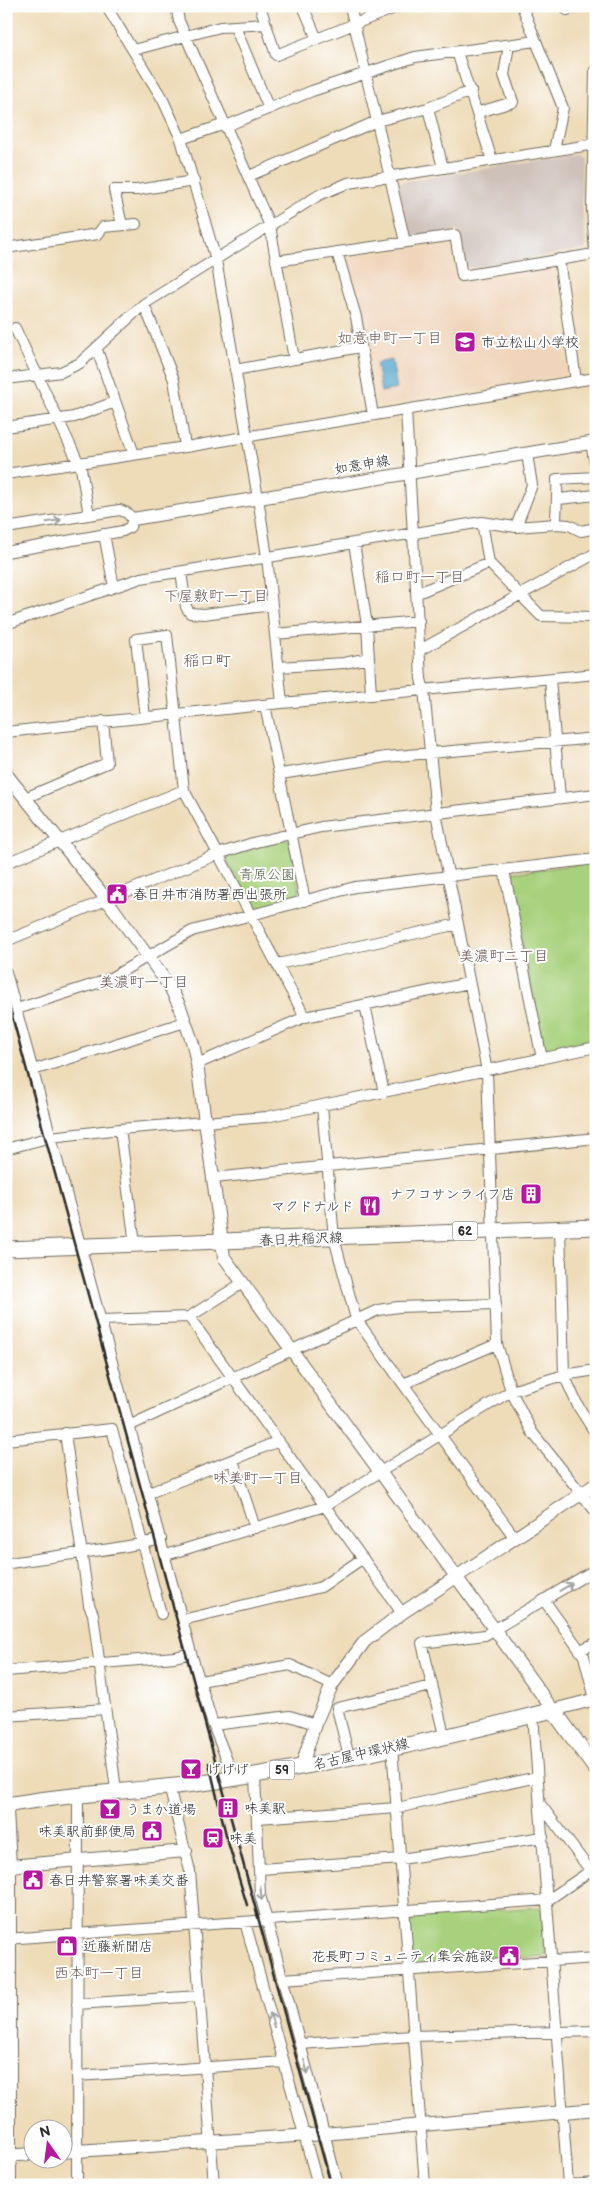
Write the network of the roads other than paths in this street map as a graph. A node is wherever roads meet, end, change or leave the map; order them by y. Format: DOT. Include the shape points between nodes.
graph roads {
  1 [pos="106,6"];
  2 [pos="176,6"];
  3 [pos="260,6"];
  4 [pos="304,6"];
  5 [pos="350,6"];
  6 [pos="400,6"];
  7 [pos="522,6"];
  8 [pos="579,6"];
  9 [pos="568,10"];
  10 [pos="265,24"];
  11 [pos="354,24"];
  12 [pos="235,27"];
  13 [pos="186,36"];
  14 [pos="317,39"];
  15 [pos="536,41"];
  16 [pos="509,45"];
  17 [pos="133,50"];
  18 [pos="457,52"];
  19 [pos="596,72"];
  20 [pos="366,75"];
  21 [pos="472,91"];
  22 [pos="428,108"];
  23 [pos="269,109"];
  24 [pos="479,112"];
  25 [pos="377,122"];
  26 [pos="226,125"];
  27 [pos="182,139"];
  28 [pos="594,144"];
  29 [pos="554,150"];
  30 [pos="492,160"];
  31 [pos="444,168"];
  32 [pos="249,176"];
  33 [pos="389,176"];
  34 [pos="194,181"];
  35 [pos="136,224"];
  36 [pos="122,225"];
  37 [pos="270,226"];
  38 [pos="405,242"];
  39 [pos="6,248"];
  40 [pos="337,252"];
  41 [pos="592,254"];
  42 [pos="559,259"];
  43 [pos="216,260"];
  44 [pos="276,261"];
  45 [pos="144,304"];
  46 [pos="16,328"];
  47 [pos="360,347"];
  48 [pos="96,350"];
  49 [pos="294,358"];
  50 [pos="235,370"];
  51 [pos="38,375"];
  52 [pos="596,378"];
  53 [pos="6,379"];
  54 [pos="576,381"];
  55 [pos="116,402"];
  56 [pos="406,410"];
  57 [pos="373,415"];
  58 [pos="59,420"];
  59 [pos="6,427"];
  60 [pos="247,436"];
  61 [pos="593,442"];
  62 [pos="185,446"];
  63 [pos="134,454"];
  64 [pos="527,454"];
  65 [pos="79,462"];
  66 [pos="596,470"];
  67 [pos="410,472"];
  68 [pos="6,474"];
  69 [pos="596,478"];
  70 [pos="596,495"];
  71 [pos="258,498"];
  72 [pos="558,499"];
  73 [pos="89,515"];
  74 [pos="133,519"];
  75 [pos="482,522"];
  76 [pos="556,524"];
  77 [pos="516,527"];
  78 [pos="6,528"];
  79 [pos="596,528"];
  80 [pos="413,533"];
  81 [pos="104,534"];
  82 [pos="354,543"];
  83 [pos="6,552"];
  84 [pos="596,553"];
  85 [pos="267,557"];
  86 [pos="489,563"];
  87 [pos="181,572"];
  88 [pos="114,587"];
  89 [pos="418,593"];
  90 [pos="520,595"];
  91 [pos="272,605"];
  92 [pos="596,617"];
  93 [pos="419,622"];
  94 [pos="6,624"];
  95 [pos="366,625"];
  96 [pos="275,634"];
  97 [pos="420,650"];
  98 [pos="369,658"];
  99 [pos="278,667"];
  100 [pos="596,674"];
  101 [pos="550,679"];
  102 [pos="424,690"];
  103 [pos="371,695"];
  104 [pos="282,703"];
  105 [pos="265,705"];
  106 [pos="176,714"];
  107 [pos="145,717"];
  108 [pos="103,721"];
  109 [pos="6,732"];
  110 [pos="596,738"];
  111 [pos="556,741"];
  112 [pos="430,753"];
  113 [pos="6,774"];
  114 [pos="281,774"];
  115 [pos="184,790"];
  116 [pos="596,794"];
  117 [pos="25,798"];
  118 [pos="560,798"];
  119 [pos="436,813"];
  120 [pos="292,833"];
  121 [pos="60,842"];
  122 [pos="218,854"];
  123 [pos="596,859"];
  124 [pos="6,863"];
  125 [pos="504,870"];
  126 [pos="448,876"];
  127 [pos="106,900"];
  128 [pos="305,901"];
  129 [pos="251,916"];
  130 [pos="458,924"];
  131 [pos="6,941"];
  132 [pos="149,956"];
  133 [pos="278,964"];
  134 [pos="6,972"];
  135 [pos="469,983"];
  136 [pos="365,1005"];
  137 [pos="17,1009"];
  138 [pos="305,1017"];
  139 [pos="185,1022"];
  140 [pos="596,1047"];
  141 [pos="542,1059"];
  142 [pos="197,1064"];
  143 [pos="33,1070"];
  144 [pos="487,1071"];
  145 [pos="384,1093"];
  146 [pos="322,1106"];
  147 [pos="204,1123"];
  148 [pos="120,1129"];
  149 [pos="51,1137"];
  150 [pos="596,1138"];
  151 [pos="6,1149"];
  152 [pos="491,1149"];
  153 [pos="327,1167"];
  154 [pos="214,1178"];
  155 [pos="560,1227"];
  156 [pos="596,1227"];
  157 [pos="494,1230"];
  158 [pos="334,1238"];
  159 [pos="221,1242"];
  160 [pos="135,1244"];
  161 [pos="81,1246"];
  162 [pos="6,1249"];
  163 [pos="241,1284"];
  164 [pos="496,1304"];
  165 [pos="189,1317"];
  166 [pos="356,1319"];
  167 [pos="101,1320"];
  168 [pos="497,1344"];
  169 [pos="290,1350"];
  170 [pos="596,1370"];
  171 [pos="564,1375"];
  172 [pos="233,1377"];
  173 [pos="403,1384"];
  174 [pos="511,1391"];
  175 [pos="131,1425"];
  176 [pos="65,1433"];
  177 [pos="596,1434"];
  178 [pos="438,1436"];
  179 [pos="6,1440"];
  180 [pos="279,1441"];
  181 [pos="233,1460"];
  182 [pos="380,1472"];
  183 [pos="596,1484"];
  184 [pos="149,1493"];
  185 [pos="580,1494"];
  186 [pos="325,1506"];
  187 [pos="596,1512"];
  188 [pos="256,1528"];
  189 [pos="515,1538"];
  190 [pos="161,1539"];
  191 [pos="141,1544"];
  192 [pos="83,1554"];
  193 [pos="166,1555"];
  194 [pos="363,1558"];
  195 [pos="6,1564"];
  196 [pos="596,1569"];
  197 [pos="456,1578"];
  198 [pos="544,1600"];
  199 [pos="402,1613"];
  200 [pos="161,1614"];
  201 [pos="182,1620"];
  202 [pos="493,1629"];
  203 [pos="596,1643"];
  204 [pos="580,1650"];
  205 [pos="191,1653"];
  206 [pos="99,1664"];
  207 [pos="6,1671"];
  208 [pos="200,1681"];
  209 [pos="332,1685"];
  210 [pos="432,1686"];
  211 [pos="596,1699"];
  212 [pos="325,1701"];
  213 [pos="338,1708"];
  214 [pos="105,1709"];
  215 [pos="553,1710"];
  216 [pos="533,1715"];
  217 [pos="6,1716"];
  218 [pos="315,1724"];
  219 [pos="213,1726"];
  220 [pos="444,1735"];
  221 [pos="392,1747"];
  222 [pos="349,1757"];
  223 [pos="301,1768"];
  224 [pos="596,1768"];
  225 [pos="255,1774"];
  226 [pos="537,1777"];
  227 [pos="234,1778"];
  228 [pos="169,1786"];
  229 [pos="116,1790"];
  230 [pos="78,1794"];
  231 [pos="540,1804"];
  232 [pos="6,1805"];
  233 [pos="397,1808"];
  234 [pos="6,1810"];
  235 [pos="258,1818"];
  236 [pos="543,1837"];
  237 [pos="186,1851"];
  238 [pos="401,1859"];
  239 [pos="77,1860"];
  240 [pos="9,1866"];
  241 [pos="260,1869"];
  242 [pos="594,1872"];
  243 [pos="548,1900"];
  244 [pos="404,1911"];
  245 [pos="267,1920"];
  246 [pos="245,1922"];
  247 [pos="194,1925"];
  248 [pos="77,1934"];
  249 [pos="7,1939"];
  250 [pos="596,1958"];
  251 [pos="551,1961"];
  252 [pos="409,1971"];
  253 [pos="282,1979"];
  254 [pos="200,1996"];
  255 [pos="76,2004"];
  256 [pos="596,2031"];
  257 [pos="557,2034"];
  258 [pos="412,2036"];
  259 [pos="300,2044"];
  260 [pos="284,2062"];
  261 [pos="205,2068"];
  262 [pos="77,2076"];
  263 [pos="596,2109"];
  264 [pos="563,2113"];
  265 [pos="421,2125"];
  266 [pos="324,2134"];
  267 [pos="304,2135"];
  268 [pos="210,2142"];
  269 [pos="78,2150"];
  270 [pos="72,2151"];
  271 [pos="22,2155"];
  272 [pos="8,2156"];
  273 [pos="596,2183"];
  274 [pos="9,2185"];
  275 [pos="77,2185"];
  276 [pos="214,2185"];
  277 [pos="318,2185"];
  278 [pos="338,2185"];
  279 [pos="425,2185"];
  280 [pos="570,2185"];
  1 -- 17 [label="street"];
  2 -- 13 [label="street"];
  3 -- 10 [label="street"];
  4 -- 14 [label="street"];
  5 -- 11 [label="street"];
  6 -- 11 [label="street"];
  7 -- 15 [label="street"];
  8 -- 9 [label="street"];
  10 -- 12 [label="street"];
  10 -- 14 [label="street" via="276,55"];
  11 -- 14 [label="street"];
  11 -- 20 [label="street"];
  12 -- 13 [label="street" via="220,27"];
  12 -- 23 [label="street"];
  13 -- 17 [label="street"];
  13 -- 26 [label="street"];
  15 -- 16 [label="street"];
  15 -- 29 [label="street" via="563,108"];
  16 -- 18 [label="street"];
  16 -- 24 [label="street" via="504,75 513,102"];
  17 -- 27 [label="street"];
  18 -- 20 [label="street" via="415,57"];
  18 -- 21 [label="street"];
  19 -- 28 [label="street"];
  20 -- 23 [label="street" via="312,91"];
  20 -- 25 [label="street"];
  21 -- 22 [label="street"];
  21 -- 24 [label="street"];
  22 -- 25 [label="street"];
  22 -- 31 [label="street"];
  23 -- 26 [label="street"];
  24 -- 30 [label="street"];
  25 -- 32 [label="street"];
  25 -- 33 [label="street"];
  26 -- 27 [label="street"];
  26 -- 32 [label="street"];
  27 -- 34 [label="street"];
  28 -- 29 [label="street"];
  28 -- 41 [label="street"];
  29 -- 30 [label="street"];
  30 -- 31 [label="street"];
  31 -- 33 [label="street"];
  32 -- 37 [label="street"];
  33 -- 37 [label="street" via="348,183 319,195"];
  33 -- 38 [label="street"];
  34 -- 36 [label="street" via="138,190 114,190"];
  34 -- 43 [label="street"];
  35 -- 36 [label="street"];
  36 -- 39 [label="street" via="103,228 98,234"];
  37 -- 43 [label="street"];
  37 -- 44 [label="street"];
  38 -- 40 [label="street"];
  38 -- 42 [label="street" via="456,235 462,276"];
  40 -- 44 [label="street"];
  40 -- 47 [label="street" via="356,317"];
  41 -- 42 [label="street"];
  42 -- 54 [label="street"];
  43 -- 45 [label="street"];
  43 -- 50 [label="street"];
  44 -- 49 [label="street"];
  45 -- 48 [label="street"];
  45 -- 62 [label="street" via="174,380"];
  46 -- 51 [label="street"];
  47 -- 49 [label="street"];
  47 -- 57 [label="street"];
  48 -- 51 [label="street" via="67,369"];
  48 -- 55 [label="street"];
  49 -- 50 [label="street"];
  50 -- 60 [label="street"];
  51 -- 53 [label="street"];
  51 -- 58 [label="street"];
  52 -- 54 [label="street"];
  54 -- 56 [label="street"];
  55 -- 58 [label="street"];
  55 -- 63 [label="street"];
  56 -- 57 [label="street"];
  56 -- 67 [label="street"];
  57 -- 60 [label="street"];
  58 -- 59 [label="street"];
  58 -- 65 [label="street"];
  60 -- 62 [label="street"];
  60 -- 71 [label="street"];
  61 -- 64 [label="street, 如意申線"];
  61 -- 66 [label="street"];
  62 -- 63 [label="street"];
  63 -- 65 [label="street"];
  64 -- 67 [label="street, 如意申線"];
  64 -- 77 [label="street" via="532,484"];
  65 -- 68 [label="street"];
  65 -- 73 [label="street"];
  67 -- 71 [label="street, 如意申線"];
  67 -- 80 [label="street"];
  69 -- 72 [label="street" via="557,479"];
  70 -- 72 [label="street"];
  71 -- 74 [label="street, 如意申線"];
  71 -- 85 [label="street"];
  72 -- 76 [label="street"];
  73 -- 74 [label="street" via="120,510"];
  78 -- 73 [label="street, one-way"];
  74 -- 81 [label="street" via="123,531"];
  75 -- 77 [label="street"];
  75 -- 80 [label="street"];
  75 -- 86 [label="street"];
  76 -- 77 [label="street"];
  76 -- 79 [label="street" via="570,525 581,531"];
  80 -- 82 [label="street"];
  80 -- 89 [label="street"];
  81 -- 83 [label="street"];
  81 -- 88 [label="street"];
  82 -- 85 [label="street"];
  82 -- 95 [label="street"];
  84 -- 90 [label="street"];
  85 -- 87 [label="street"];
  85 -- 91 [label="street"];
  86 -- 89 [label="street"];
  86 -- 90 [label="street"];
  87 -- 88 [label="street" via="141,578"];
  87 -- 91 [label="street" via="186,607 190,613"];
  88 -- 94 [label="street"];
  89 -- 93 [label="street"];
  90 -- 92 [label="street" via="541,616"];
  90 -- 97 [label="street"];
  91 -- 96 [label="street"];
  93 -- 95 [label="street"];
  93 -- 97 [label="street"];
  95 -- 96 [label="street"];
  95 -- 98 [label="street"];
  96 -- 99 [label="street"];
  97 -- 102 [label="street"];
  98 -- 99 [label="street" via="344,663"];
  98 -- 103 [label="street"];
  99 -- 104 [label="street"];
  100 -- 101 [label="street"];
  101 -- 102 [label="street"];
  101 -- 111 [label="street"];
  102 -- 103 [label="street"];
  102 -- 112 [label="street"];
  103 -- 104 [label="street"];
  104 -- 105 [label="street"];
  105 -- 106 [label="street"];
  105 -- 114 [label="street"];
  106 -- 107 [label="street"];
  106 -- 107 [label="street" via="166,636 136,639"];
  106 -- 115 [label="street"];
  107 -- 108 [label="street"];
  108 -- 109 [label="street"];
  108 -- 117 [label="street" via="107,763"];
  110 -- 111 [label="street"];
  111 -- 112 [label="street"];
  111 -- 118 [label="street"];
  112 -- 114 [label="street"];
  112 -- 119 [label="street"];
  113 -- 117 [label="street"];
  114 -- 120 [label="street"];
  115 -- 121 [label="street"];
  115 -- 122 [label="street"];
  116 -- 118 [label="street"];
  117 -- 121 [label="street"];
  118 -- 119 [label="street"];
  119 -- 120 [label="street"];
  119 -- 126 [label="street"];
  120 -- 122 [label="street"];
  120 -- 128 [label="street"];
  121 -- 124 [label="street"];
  121 -- 127 [label="street"];
  122 -- 127 [label="street"];
  122 -- 129 [label="street"];
  123 -- 125 [label="street"];
  125 -- 126 [label="street"];
  125 -- 141 [label="street"];
  126 -- 128 [label="street" via="355,887"];
  126 -- 130 [label="street"];
  127 -- 131 [label="street"];
  127 -- 132 [label="street"];
  128 -- 129 [label="street"];
  129 -- 132 [label="street" via="192,931"];
  129 -- 133 [label="street"];
  130 -- 133 [label="street"];
  130 -- 135 [label="street"];
  132 -- 137 [label="street" via="107,980"];
  132 -- 139 [label="street" via="170,987"];
  133 -- 138 [label="street"];
  134 -- 137 [label="street"];
  135 -- 136 [label="street"];
  135 -- 144 [label="street"];
  136 -- 138 [label="street"];
  136 -- 145 [label="street"];
  137 -- 143 [label="street"];
  138 -- 142 [label="street"];
  139 -- 142 [label="street"];
  139 -- 143 [label="street"];
  140 -- 141 [label="street"];
  141 -- 144 [label="street"];
  142 -- 147 [label="street"];
  143 -- 149 [label="street"];
  144 -- 145 [label="street"];
  144 -- 152 [label="street"];
  145 -- 146 [label="street"];
  146 -- 147 [label="street" via="266,1117"];
  146 -- 153 [label="street"];
  147 -- 148 [label="street"];
  147 -- 154 [label="street"];
  148 -- 149 [label="street"];
  148 -- 160 [label="street"];
  149 -- 151 [label="street"];
  149 -- 161 [label="street"];
  150 -- 152 [label="street"];
  152 -- 153 [label="street"];
  152 -- 157 [label="street"];
  153 -- 154 [label="street"];
  153 -- 158 [label="street"];
  154 -- 159 [label="street"];
  155 -- 156 [label="main road, 春日井稲沢線 / 62"];
  155 -- 157 [label="main road, 春日井稲沢線 / 62"];
  155 -- 171 [label="street"];
  157 -- 158 [label="main road, 春日井稲沢線 / 62"];
  157 -- 164 [label="street"];
  158 -- 159 [label="main road, 春日井稲沢線 / 62"];
  158 -- 166 [label="street"];
  159 -- 160 [label="main road, 春日井稲沢線 / 62"];
  159 -- 163 [label="street" via="224,1258"];
  160 -- 161 [label="main road, 春日井稲沢線 / 62"];
  161 -- 162 [label="main road, 春日井稲沢線 / 62"];
  161 -- 167 [label="street"];
  163 -- 165 [label="street"];
  163 -- 169 [label="street"];
  164 -- 166 [label="street" via="398,1307 378,1310"];
  164 -- 168 [label="street"];
  165 -- 167 [label="street"];
  165 -- 172 [label="street"];
  166 -- 169 [label="street"];
  166 -- 173 [label="street"];
  167 -- 175 [label="street"];
  168 -- 173 [label="street"];
  168 -- 174 [label="street"];
  169 -- 172 [label="street"];
  169 -- 182 [label="street"];
  170 -- 171 [label="street"];
  171 -- 174 [label="street"];
  171 -- 177 [label="street"];
  172 -- 175 [label="street"];
  172 -- 180 [label="street"];
  173 -- 178 [label="street"];
  174 -- 178 [label="street"];
  174 -- 185 [label="street" via="532,1432"];
  175 -- 184 [label="street"];
  176 -- 179 [label="street"];
  176 -- 191 [label="street" via="112,1429"];
  176 -- 192 [label="street"];
  178 -- 182 [label="street"];
  178 -- 189 [label="street"];
  180 -- 181 [label="street"];
  180 -- 186 [label="street"];
  181 -- 184 [label="street"];
  181 -- 188 [label="street"];
  182 -- 186 [label="street"];
  182 -- 197 [label="street"];
  183 -- 185 [label="street"];
  184 -- 190 [label="street"];
  185 -- 187 [label="street"];
  185 -- 189 [label="street"];
  186 -- 188 [label="street"];
  186 -- 194 [label="street"];
  188 -- 193 [label="street"];
  189 -- 197 [label="street"];
  190 -- 191 [label="street"];
  190 -- 193 [label="street"];
  191 -- 192 [label="street"];
  191 -- 200 [label="street"];
  192 -- 195 [label="street"];
  192 -- 206 [label="street"];
  193 -- 201 [label="street"];
  194 -- 199 [label="street"];
  194 -- 201 [label="street" via="321,1587"];
  198 -- 196 [label="street, one-way"];
  197 -- 199 [label="street"];
  197 -- 202 [label="street"];
  198 -- 202 [label="street"];
  198 -- 204 [label="street"];
  199 -- 209 [label="street" via="365,1641"];
  201 -- 205 [label="street"];
  202 -- 210 [label="street" via="485,1635 422,1643"];
  202 -- 215 [label="street"];
  203 -- 204 [label="street"];
  204 -- 211 [label="street"];
  205 -- 206 [label="street"];
  205 -- 208 [label="street"];
  206 -- 207 [label="street"];
  206 -- 214 [label="street"];
  208 -- 209 [label="street" via="290,1665"];
  208 -- 219 [label="street"];
  209 -- 212 [label="street"];
  210 -- 213 [label="street"];
  210 -- 220 [label="street"];
  211 -- 215 [label="street"];
  212 -- 213 [label="street"];
  212 -- 218 [label="street"];
  213 -- 222 [label="street"];
  214 -- 217 [label="street"];
  214 -- 229 [label="street"];
  215 -- 216 [label="main road, 名古屋中環状線 / 59"];
  215 -- 224 [label="main road"];
  216 -- 220 [label="main road, 名古屋中環状線 / 59"];
  216 -- 226 [label="street"];
  218 -- 219 [label="street" via="290,1716"];
  218 -- 223 [label="street"];
  219 -- 227 [label="street"];
  220 -- 221 [label="main road, 名古屋中環状線 / 59"];
  221 -- 222 [label="main road, 名古屋中環状線 / 59"];
  221 -- 233 [label="street"];
  222 -- 223 [label="main road, 名古屋中環状線 / 59"];
  223 -- 225 [label="main road, 名古屋中環状線 / 59"];
  225 -- 227 [label="main road, 名古屋中環状線 / 59"];
  225 -- 235 [label="street"];
  226 -- 231 [label="street"];
  226 -- 233 [label="street"];
  227 -- 228 [label="main road, 名古屋中環状線 / 59"];
  228 -- 229 [label="main road, 名古屋中環状線 / 59"];
  228 -- 237 [label="street"];
  229 -- 230 [label="main road, 名古屋中環状線 / 59"];
  230 -- 232 [label="main road, 名古屋中環状線 / 59"];
  230 -- 239 [label="street"];
  231 -- 236 [label="street"];
  231 -- 242 [label="street"];
  233 -- 235 [label="street"];
  233 -- 238 [label="street"];
  234 -- 240 [label="main road"];
  235 -- 241 [label="street"];
  236 -- 238 [label="street"];
  236 -- 243 [label="street"];
  237 -- 239 [label="street"];
  237 -- 247 [label="street"];
  238 -- 241 [label="street"];
  238 -- 244 [label="street"];
  239 -- 240 [label="street"];
  239 -- 248 [label="street"];
  240 -- 249 [label="main road"];
  241 -- 245 [label="street, one-way" via="260,1895"];
  242 -- 243 [label="street"];
  243 -- 244 [label="street"];
  243 -- 251 [label="street"];
  244 -- 245 [label="street"];
  244 -- 252 [label="street"];
  245 -- 246 [label="street"];
  245 -- 253 [label="street"];
  246 -- 247 [label="street"];
  260 -- 246 [label="street, one-way"];
  247 -- 248 [label="street"];
  247 -- 254 [label="street"];
  248 -- 249 [label="street"];
  248 -- 255 [label="street"];
  249 -- 272 [label="main road"];
  250 -- 251 [label="street"];
  251 -- 252 [label="street"];
  251 -- 257 [label="street"];
  252 -- 253 [label="street"];
  252 -- 258 [label="street"];
  253 -- 259 [label="street"];
  254 -- 255 [label="street"];
  254 -- 261 [label="street"];
  255 -- 262 [label="street"];
  256 -- 257 [label="street"];
  257 -- 258 [label="street"];
  257 -- 264 [label="street"];
  258 -- 259 [label="street"];
  258 -- 265 [label="street"];
  259 -- 266 [label="street, one-way"];
  260 -- 261 [label="street"];
  260 -- 267 [label="street"];
  261 -- 262 [label="street"];
  261 -- 268 [label="street"];
  262 -- 269 [label="street"];
  263 -- 264 [label="street"];
  264 -- 265 [label="street"];
  264 -- 280 [label="street"];
  265 -- 266 [label="street"];
  265 -- 279 [label="street"];
  266 -- 267 [label="street"];
  266 -- 278 [label="street"];
  267 -- 268 [label="street"];
  267 -- 277 [label="street"];
  268 -- 269 [label="street"];
  268 -- 276 [label="street"];
  269 -- 270 [label="street"];
  269 -- 275 [label="street"];
  271 -- 272 [label="street"];
  272 -- 274 [label="main road"];
  273 -- 280 [label="street"];
}
